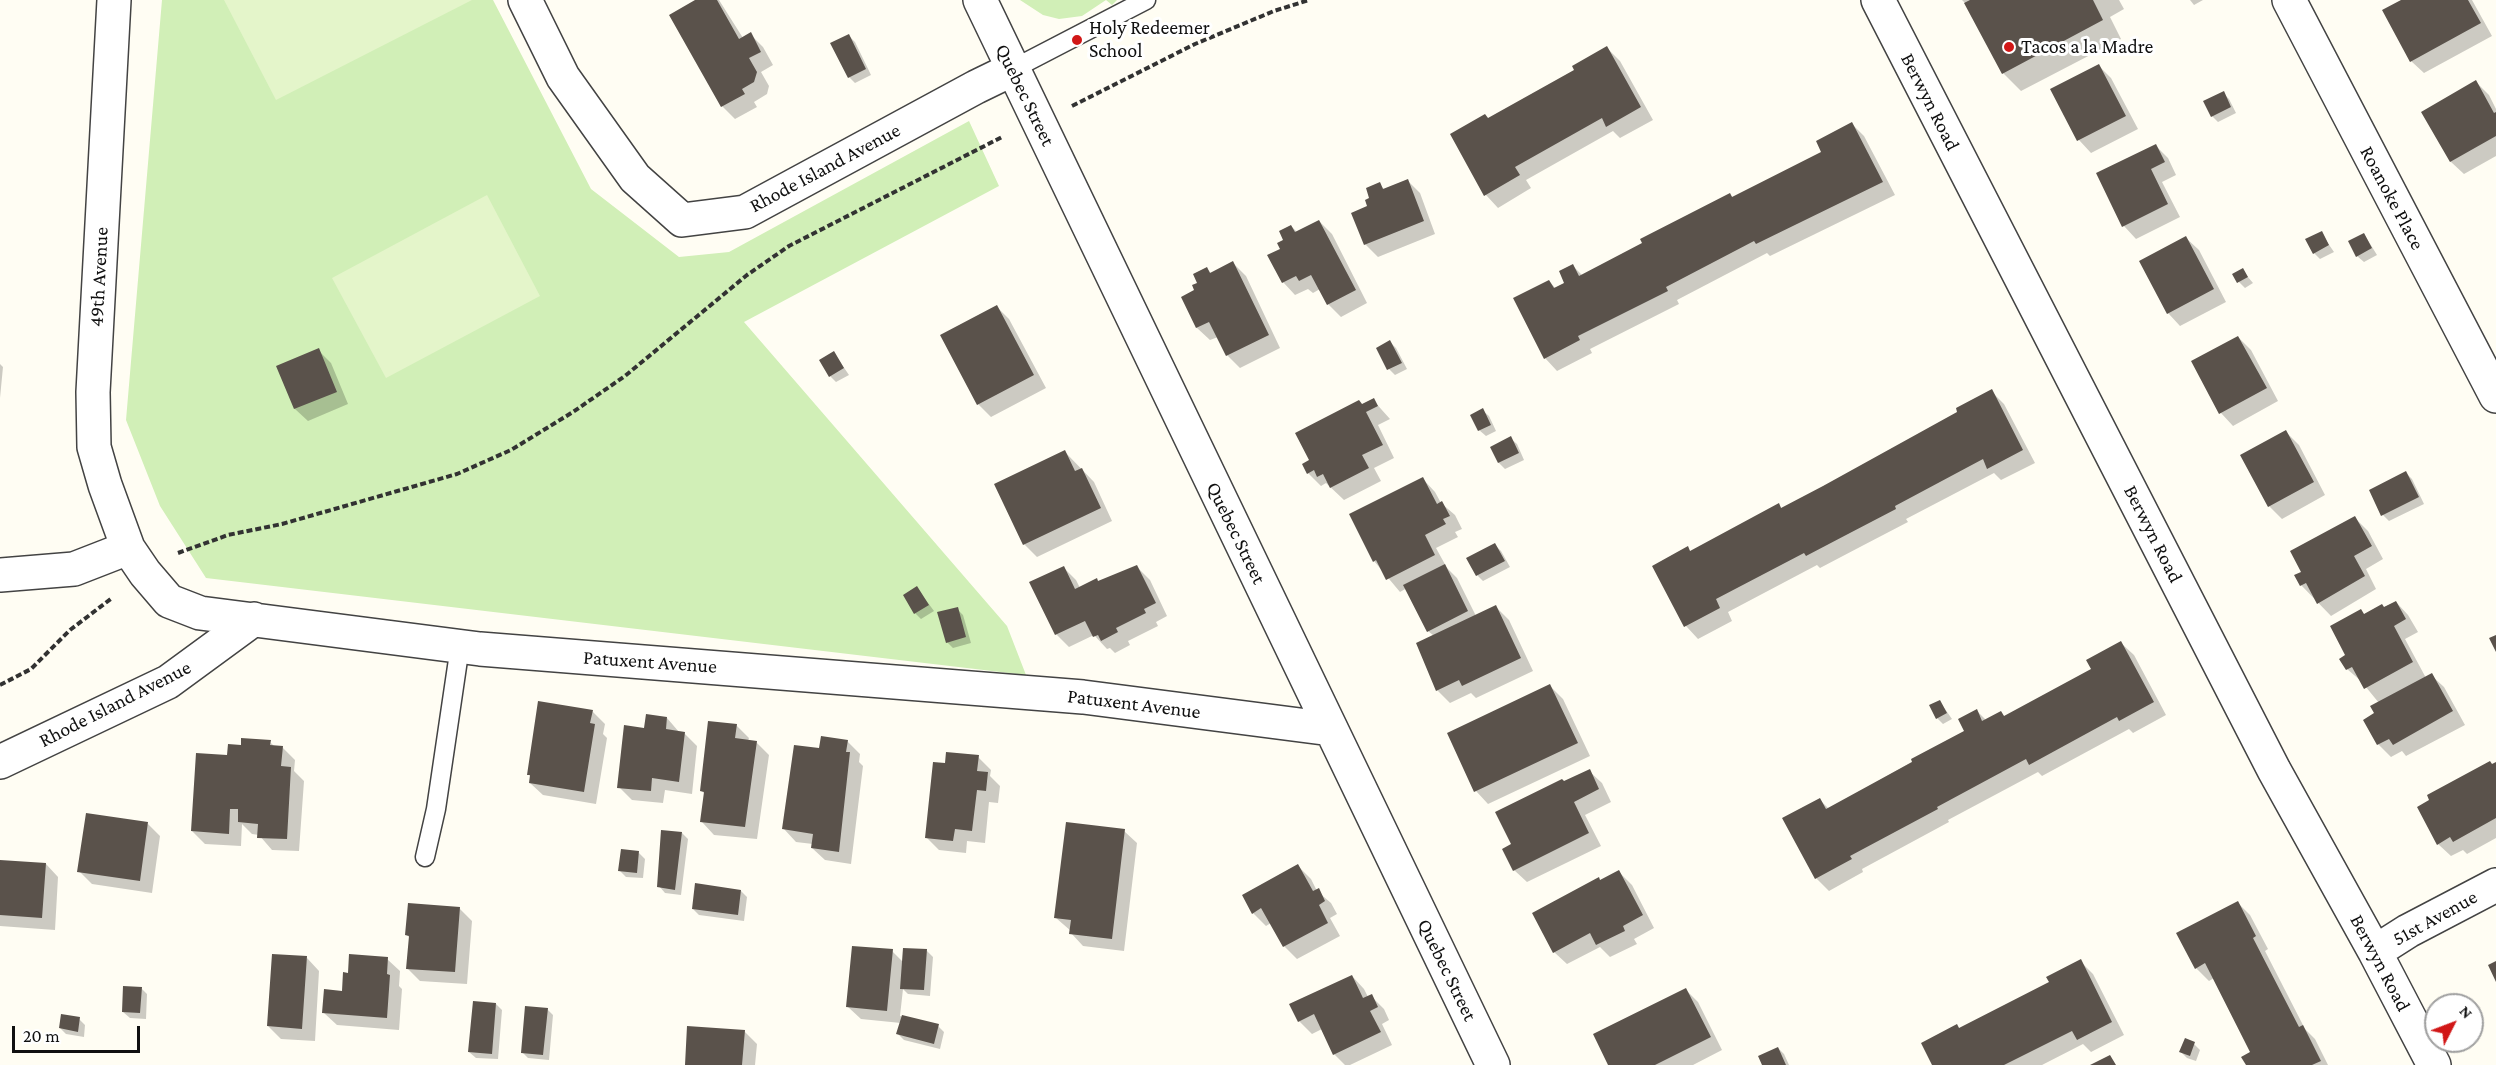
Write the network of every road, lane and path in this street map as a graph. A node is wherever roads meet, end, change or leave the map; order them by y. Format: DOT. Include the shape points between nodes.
graph roads {
  1 [pos="114,0"];
  2 [pos="525,0"];
  3 [pos="980,0"];
  4 [pos="1146,0"];
  5 [pos="1309,0"];
  6 [pos="1878,0"];
  7 [pos="2289,0"];
  8 [pos="1013,69"];
  9 [pos="1038,123"];
  10 [pos="2496,396"];
  11 [pos="136,561"];
  12 [pos="0,575"];
  13 [pos="254,619"];
  14 [pos="460,646"];
  15 [pos="0,685"];
  16 [pos="1331,729"];
  17 [pos="0,762"];
  18 [pos="425,857"];
  19 [pos="2496,885"];
  20 [pos="2375,952"];
  21 [pos="1492,1065"];
  22 [pos="2434,1065"];
  1 -- 11 [label="street, 49th Avenue" via="93,392 94,447"];
  2 -- 8 [label="street, Rhode Island Avenue" via="563,77 628,169 682,220 745,212"];
  3 -- 8 [label="street, Quebec Street"];
  4 -- 8 [label="lane"];
  5 -- 9 [label="path" via="1196,44"];
  6 -- 20 [label="street, Berwyn Road" via="2274,770"];
  7 -- 10 [label="street, Roanoke Place"];
  8 -- 9 [label="street, Quebec Street"];
  9 -- 11 [label="path" via="1002,137 789,246 747,275 625,376 511,450 457,474 380,497"];
  9 -- 16 [label="street, Quebec Street"];
  11 -- 12 [label="street"];
  11 -- 13 [label="street, Patuxent Avenue" via="169,601 200,613"];
  11 -- 15 [label="path" via="31,669"];
  13 -- 14 [label="street, Patuxent Avenue"];
  13 -- 17 [label="street, Rhode Island Avenue" via="168,682"];
  14 -- 16 [label="street, Patuxent Avenue" via="1083,697"];
  14 -- 18 [label="lane"];
  16 -- 21 [label="street, Quebec Street"];
  19 -- 20 [label="street, 51st Avenue"];
  20 -- 22 [label="street, Berwyn Road"];
}
